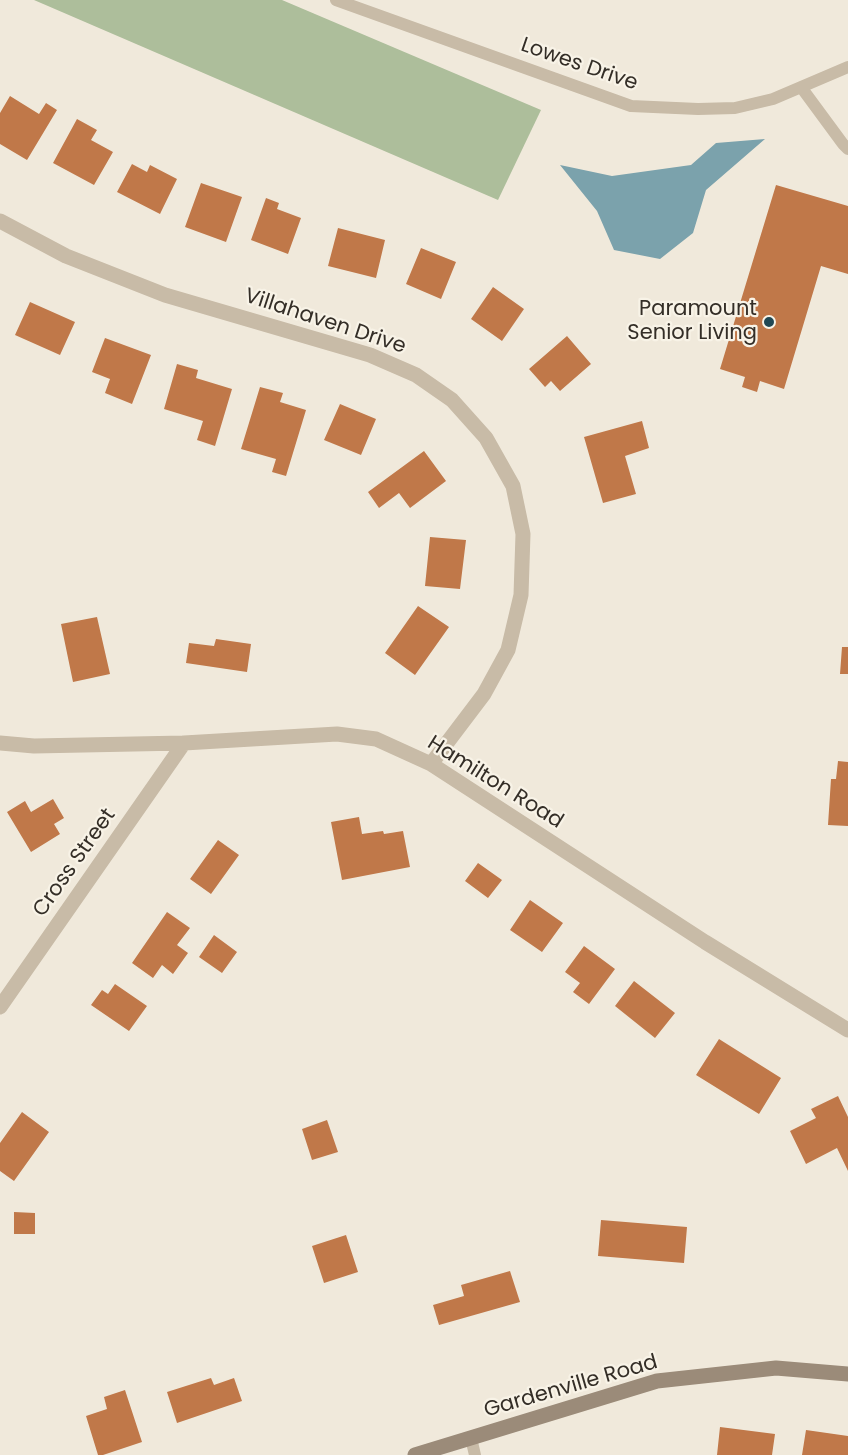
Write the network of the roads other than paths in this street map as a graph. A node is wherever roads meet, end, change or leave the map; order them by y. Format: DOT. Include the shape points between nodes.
graph roads {
  1 [pos="336,0"];
  2 [pos="848,67"];
  3 [pos="801,87"];
  4 [pos="848,149"];
  5 [pos="0,221"];
  6 [pos="0,743"];
  7 [pos="184,743"];
  8 [pos="431,764"];
  9 [pos="0,1007"];
  10 [pos="848,1030"];
  11 [pos="848,1374"];
  12 [pos="471,1438"];
  13 [pos="415,1455"];
  14 [pos="475,1455"];
  1 -- 3 [label="lane, Lowes Drive" via="631,106 735,108"];
  2 -- 3 [label="lane, Lowes Drive"];
  3 -- 4 [label="lane"];
  5 -- 8 [label="street, Villahaven Drive" via="66,256 165,295 370,355 416,375 452,400 486,438 513,486 523,534 521,595 508,650 484,694"];
  6 -- 7 [label="street, Hamilton Road"];
  7 -- 8 [label="street, Hamilton Road" via="337,734 376,740"];
  7 -- 9 [label="street, Cross Street"];
  8 -- 10 [label="street, Hamilton Road"];
  11 -- 12 [label="street, Gardenville Road" via="776,1368 657,1381"];
  12 -- 13 [label="street, Gardenville Road"];
  12 -- 14 [label="lane"];
}
